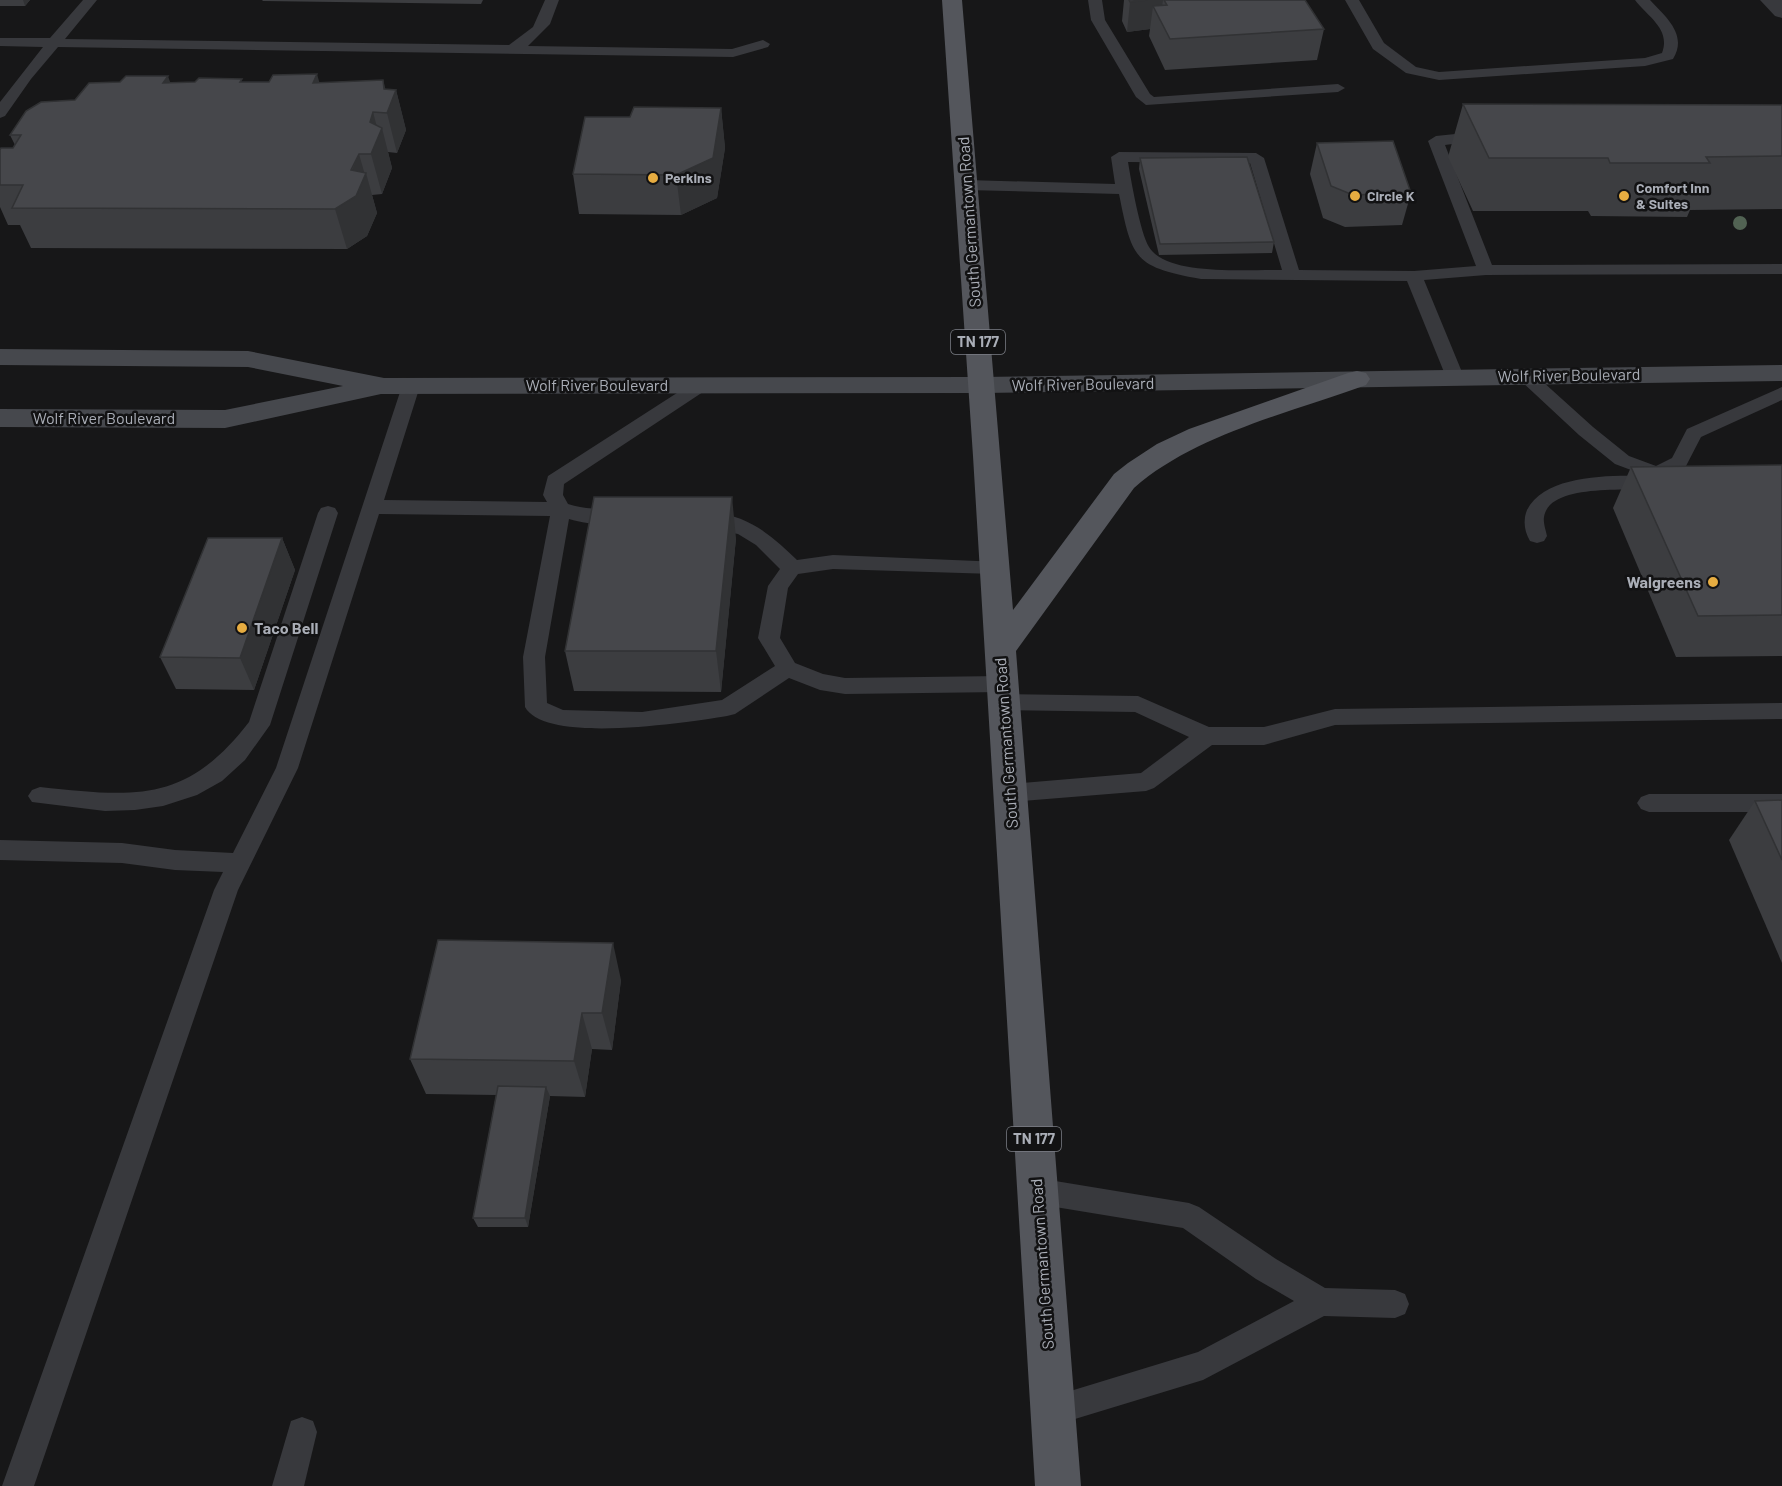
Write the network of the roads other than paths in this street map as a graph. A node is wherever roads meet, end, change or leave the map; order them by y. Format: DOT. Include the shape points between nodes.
graph roads {
  1 [pos="90,0"];
  2 [pos="552,0"];
  3 [pos="952,0"];
  4 [pos="1095,0"];
  5 [pos="1352,0"];
  6 [pos="1642,0"];
  7 [pos="1770,0"];
  8 [pos="1782,12"];
  9 [pos="0,42"];
  10 [pos="55,43"];
  11 [pos="763,44"];
  12 [pos="512,50"];
  13 [pos="1338,88"];
  14 [pos="0,113"];
  15 [pos="1505,134"];
  16 [pos="966,185"];
  17 [pos="1124,189"];
  18 [pos="1782,269"];
  19 [pos="1486,270"];
  20 [pos="1293,274"];
  21 [pos="1414,276"];
  22 [pos="0,357"];
  23 [pos="1782,373"];
  24 [pos="1526,376"];
  25 [pos="1455,377"];
  26 [pos="1357,379"];
  27 [pos="398,386"];
  28 [pos="700,386"];
  29 [pos="982,386"];
  30 [pos="1782,393"];
  31 [pos="0,417"];
  32 [pos="1660,478"];
  33 [pos="1687,483"];
  34 [pos="373,507"];
  35 [pos="561,509"];
  36 [pos="328,513"];
  37 [pos="639,518"];
  38 [pos="684,520"];
  39 [pos="1537,536"];
  40 [pos="994,567"];
  41 [pos="792,568"];
  42 [pos="1000,650"];
  43 [pos="787,669"];
  44 [pos="1003,693"];
  45 [pos="1782,711"];
  46 [pos="1207,736"];
  47 [pos="1010,793"];
  48 [pos="40,796"];
  49 [pos="1782,802"];
  50 [pos="1649,803"];
  51 [pos="0,850"];
  52 [pos="239,863"];
  53 [pos="1037,1191"];
  54 [pos="1322,1302"];
  55 [pos="1395,1304"];
  56 [pos="1052,1411"];
  57 [pos="302,1432"];
  58 [pos="18,1486"];
  59 [pos="288,1486"];
  60 [pos="1058,1486"];
  1 -- 10 [label="lane"];
  2 -- 12 [label="lane" via="546,22 538,33"];
  3 -- 16 [label="main road, South Germantown Road / TN 177"];
  4 -- 13 [label="lane" via="1098,20 1144,97 1151,102"];
  5 -- 6 [label="lane" via="1378,46 1399,64 1439,76 1645,62 1668,56 1673,47 1671,33"];
  7 -- 8 [label="street"];
  9 -- 10 [label="lane"];
  10 -- 12 [label="lane"];
  10 -- 14 [label="lane"];
  11 -- 12 [label="lane" via="733,53"];
  15 -- 19 [label="lane" via="1436,141"];
  16 -- 17 [label="lane"];
  16 -- 29 [label="main road, South Germantown Road / TN 177"];
  17 -- 20 [label="lane" via="1139,249 1151,262 1201,274"];
  17 -- 20 [label="lane" via="1119,157 1256,158"];
  18 -- 19 [label="lane"];
  19 -- 21 [label="lane"];
  20 -- 21 [label="lane"];
  21 -- 25 [label="lane"];
  22 -- 27 [label="main road, Wolf River Boulevard" via="248,359"];
  23 -- 24 [label="main road, Wolf River Boulevard"];
  24 -- 25 [label="main road, Wolf River Boulevard"];
  24 -- 32 [label="lane" via="1622,460"];
  25 -- 26 [label="main road, Wolf River Boulevard"];
  26 -- 29 [label="main road, Wolf River Boulevard"];
  26 -- 42 [label="main road" via="1204,433 1146,461 1124,481"];
  27 -- 28 [label="main road, Wolf River Boulevard"];
  27 -- 31 [label="main road, Wolf River Boulevard" via="225,420"];
  27 -- 34 [label="lane"];
  28 -- 29 [label="main road, Wolf River Boulevard"];
  28 -- 35 [label="lane" via="555,482 553,495"];
  29 -- 40 [label="main road, South Germantown Road / TN 177"];
  30 -- 32 [label="lane" via="1694,433 1679,462"];
  32 -- 33 [label="lane"];
  32 -- 39 [label="lane" via="1605,482 1558,492 1543,503 1534,517"];
  34 -- 35 [label="lane"];
  34 -- 52 [label="lane" via="287,768"];
  35 -- 37 [label="lane" via="583,516"];
  35 -- 43 [label="lane" via="534,657 536,707 560,718 642,720 727,708"];
  36 -- 48 [label="lane" via="259,725 243,749 218,774 149,801 120,803"];
  38 -- 41 [label="lane" via="729,522 756,532"];
  40 -- 41 [label="lane" via="832,562"];
  40 -- 42 [label="main road, South Germantown Road / TN 177"];
  41 -- 43 [label="lane" via="778,585 769,638"];
  42 -- 44 [label="main road, South Germantown Road / TN 177"];
  43 -- 44 [label="lane" via="820,682 845,686"];
  44 -- 46 [label="lane" via="1138,704"];
  44 -- 47 [label="main road, South Germantown Road / TN 177"];
  45 -- 46 [label="lane" via="1335,717 1264,736"];
  46 -- 47 [label="lane" via="1146,782"];
  47 -- 53 [label="main road, South Germantown Road / TN 177"];
  49 -- 50 [label="lane"];
  51 -- 52 [label="lane" via="122,853"];
  52 -- 58 [label="lane" via="168,1051"];
  53 -- 54 [label="lane" via="1189,1216"];
  53 -- 56 [label="main road, South Germantown Road / TN 177"];
  54 -- 55 [label="lane"];
  54 -- 56 [label="lane" via="1203,1365"];
  56 -- 60 [label="main road, South Germantown Road / TN 177"];
  57 -- 59 [label="lane"];
}
